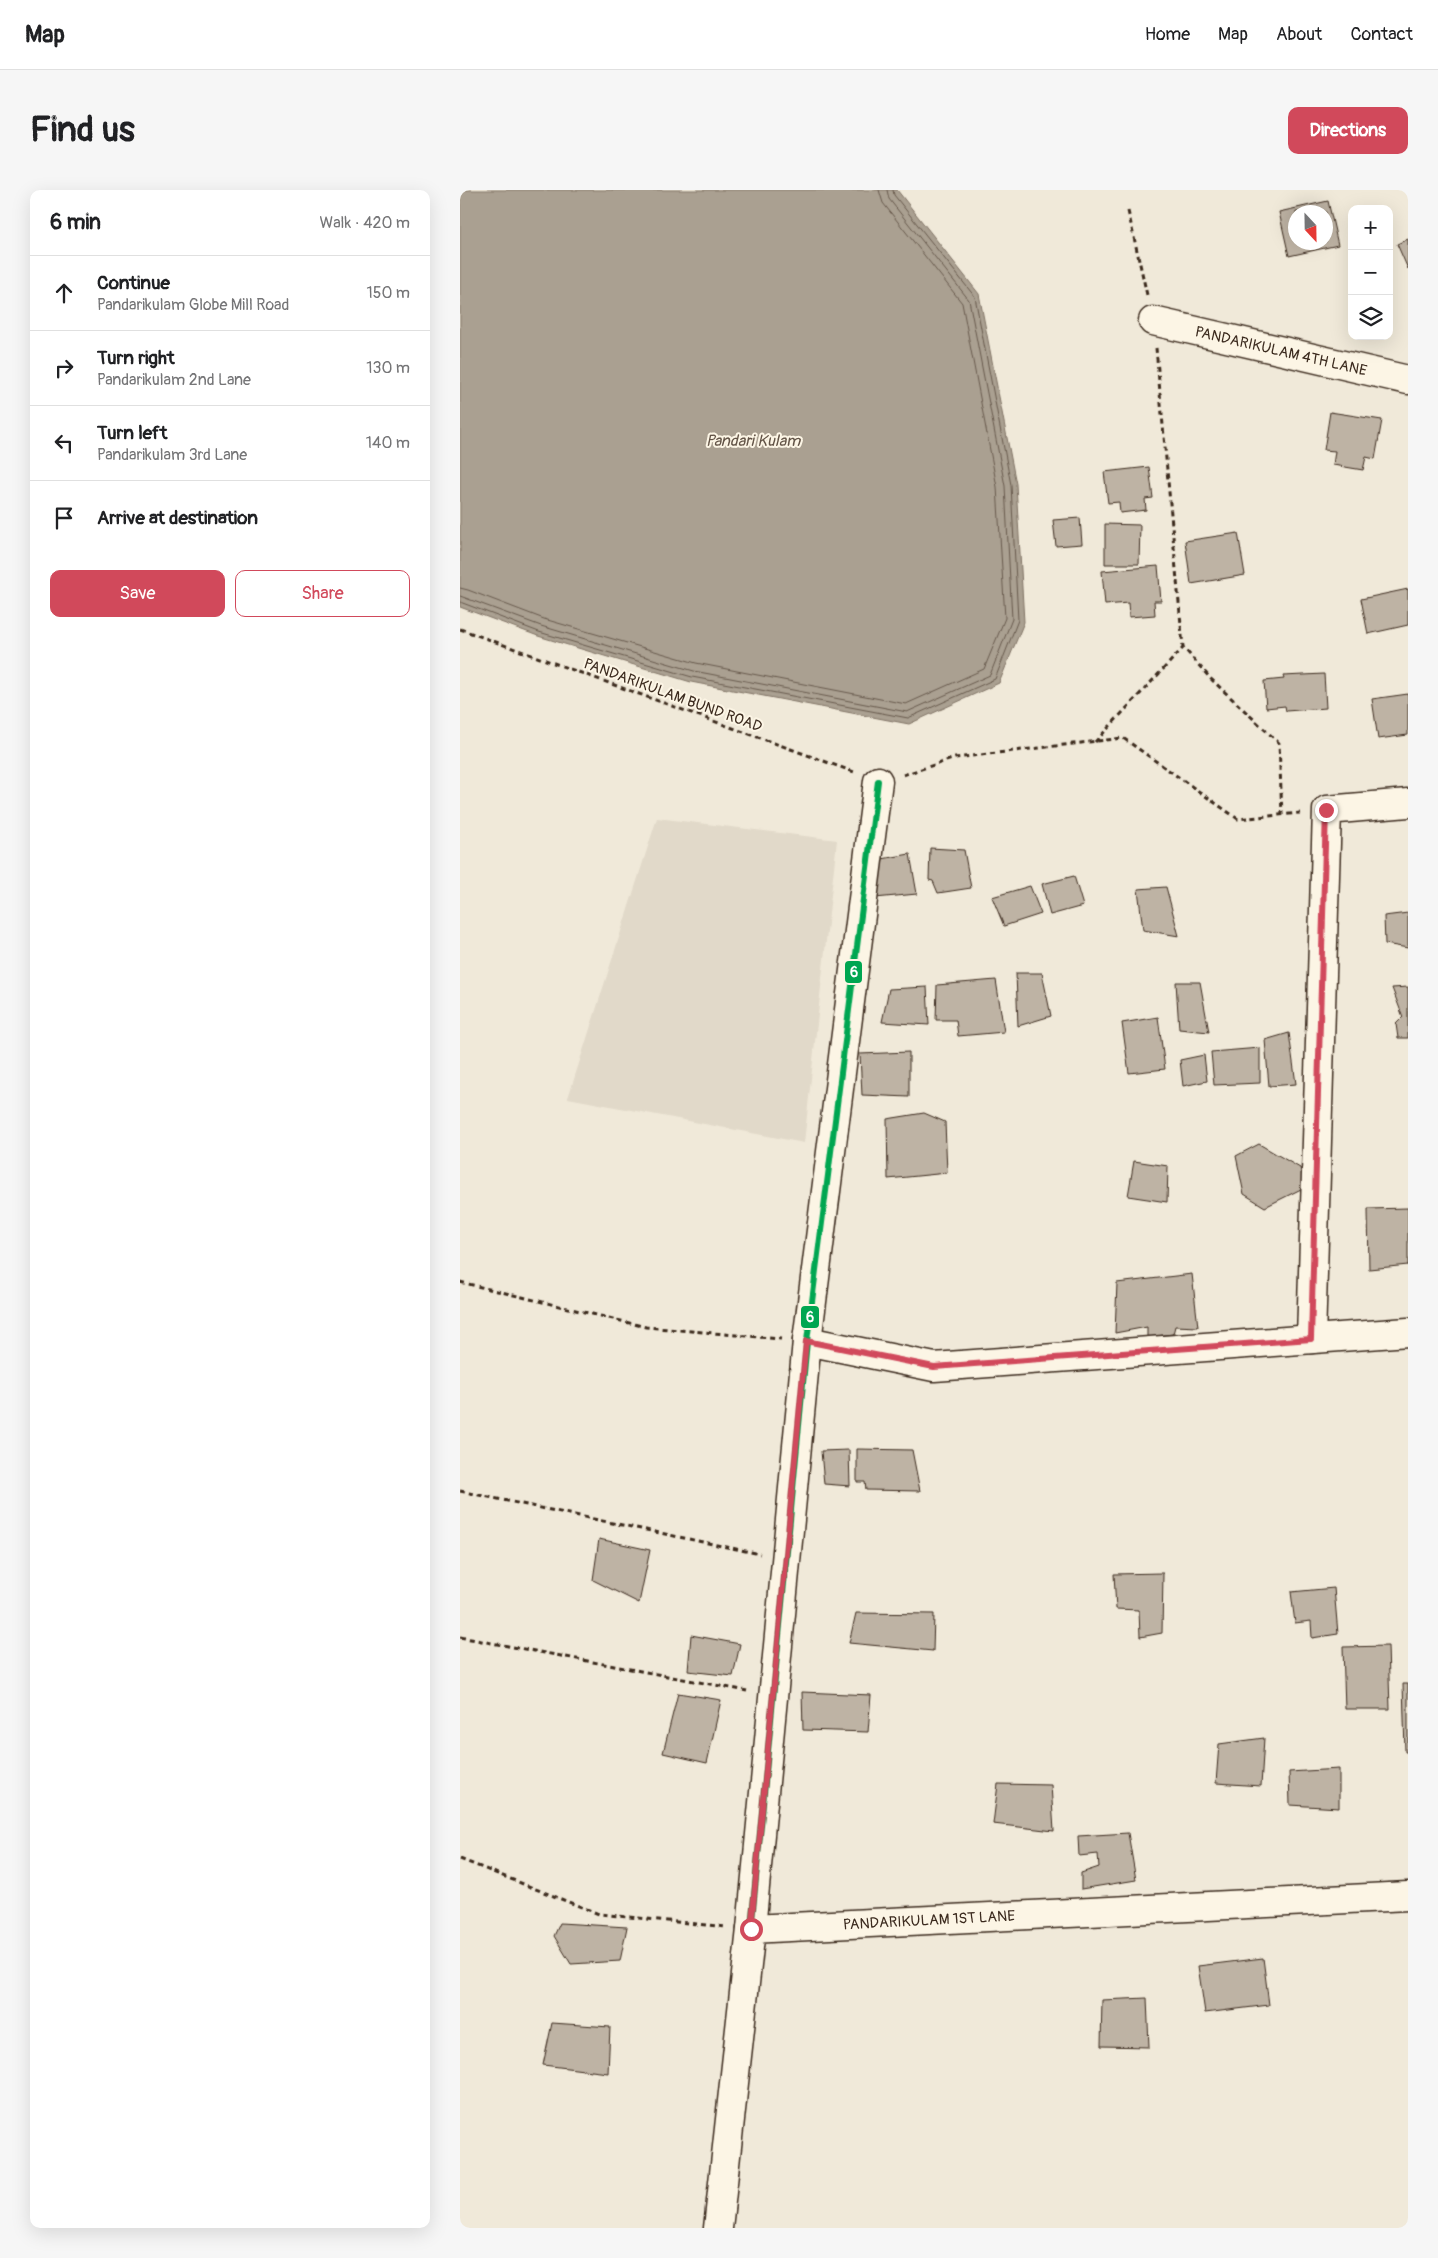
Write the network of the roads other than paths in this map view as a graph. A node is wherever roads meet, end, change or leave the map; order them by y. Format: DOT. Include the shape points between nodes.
graph roads {
  1 [pos="1153,321"];
  2 [pos="1408,380"];
  3 [pos="878,781"];
  4 [pos="1408,803"];
  5 [pos="1408,1332"];
  6 [pos="1311,1339"];
  7 [pos="806,1341"];
  8 [pos="1408,1896"];
  9 [pos="751,1929"];
  10 [pos="718,2228"];
  1 -- 2 [label="street, PANDARIKULAM 4TH LANE"];
  3 -- 7 [label="street"];
  4 -- 6 [label="street" via="1326,810"];
  5 -- 6 [label="street"];
  6 -- 7 [label="street" via="934,1367"];
  7 -- 9 [label="street"];
  8 -- 9 [label="street, PANDARIKULAM 1ST LANE"];
  9 -- 10 [label="street"];
}
